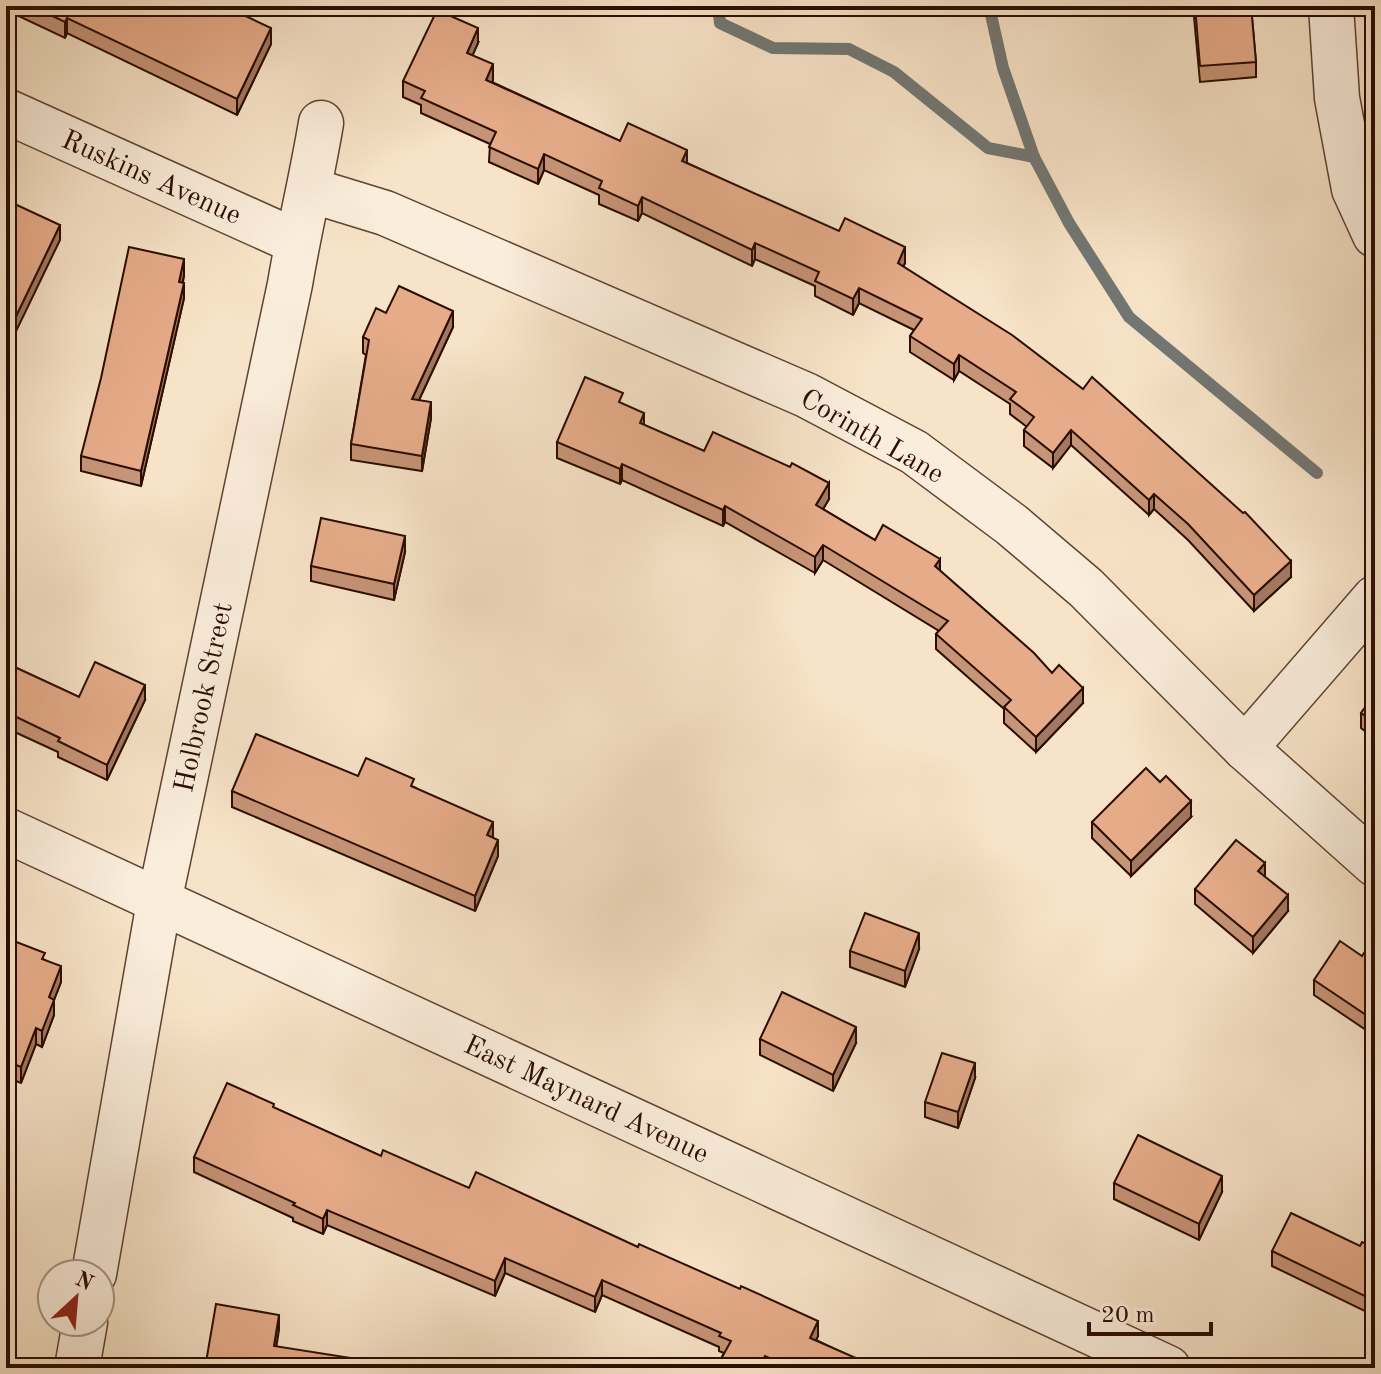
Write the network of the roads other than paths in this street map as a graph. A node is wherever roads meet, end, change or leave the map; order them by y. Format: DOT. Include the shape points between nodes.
graph roads {
  1 [pos="1331,6"];
  2 [pos="6,111"];
  3 [pos="321,123"];
  4 [pos="310,190"];
  5 [pos="1375,235"];
  6 [pos="297,242"];
  7 [pos="1375,598"];
  8 [pos="1245,748"];
  9 [pos="6,830"];
  10 [pos="1375,864"];
  11 [pos="159,902"];
  12 [pos="97,1258"];
  13 [pos="82,1338"];
  14 [pos="77,1368"];
  15 [pos="1168,1368"];
  1 -- 5 [label="street" via="1337,98 1354,189"];
  2 -- 6 [label="street, Ruskins Avenue"];
  3 -- 4 [label="street, Holbrook Street"];
  4 -- 6 [label="street, Holbrook Street"];
  4 -- 8 [label="street, Corinth Lane" via="385,213 792,388 914,452 1086,588"];
  6 -- 11 [label="street, Holbrook Street"];
  7 -- 8 [label="street"];
  8 -- 10 [label="street, Corinth Lane"];
  9 -- 11 [label="street, East Maynard Avenue"];
  11 -- 12 [label="street, Holbrook Street"];
  11 -- 15 [label="street, East Maynard Avenue"];
  13 -- 14 [label="street"];
}
